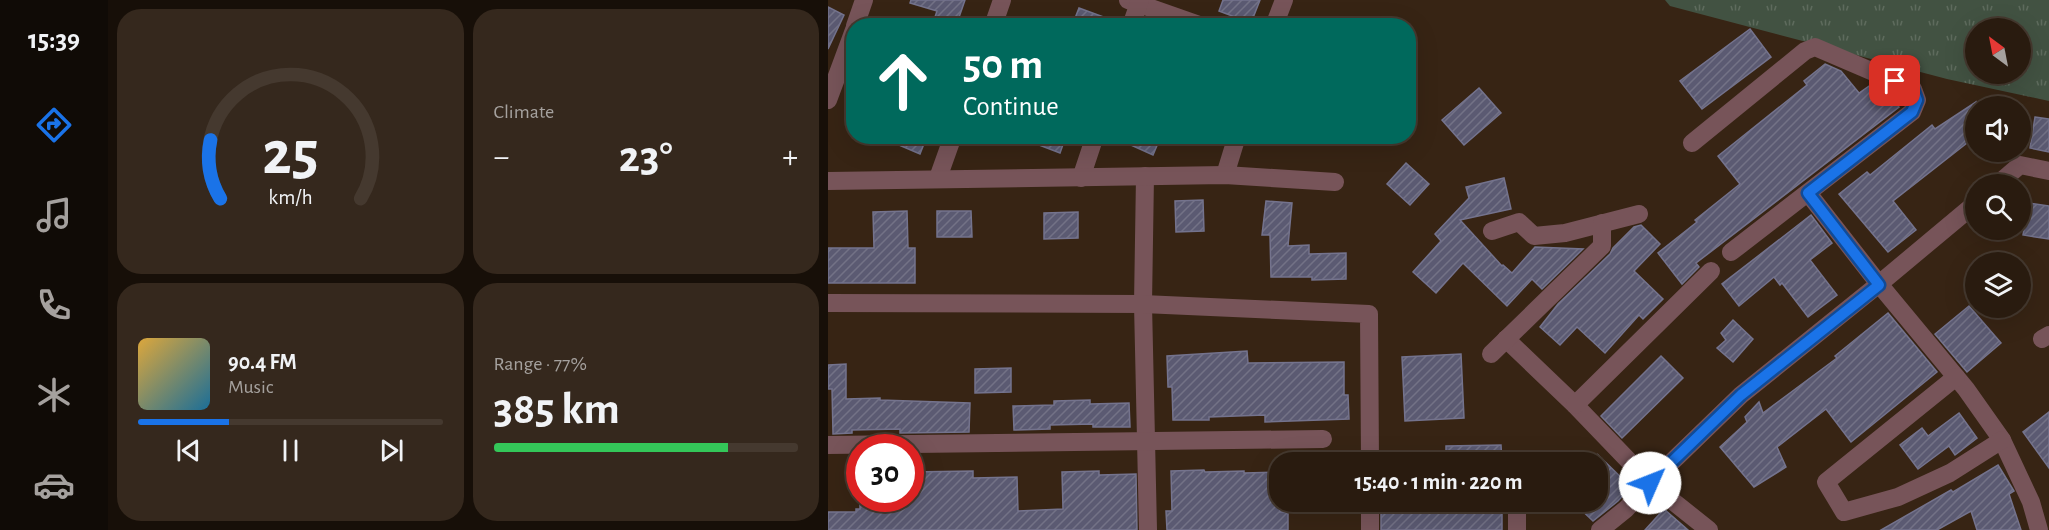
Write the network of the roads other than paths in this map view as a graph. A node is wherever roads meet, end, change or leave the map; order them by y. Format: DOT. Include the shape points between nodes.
graph roads {
  1 [pos="864,0"];
  2 [pos="1002,0"];
  3 [pos="1284,0"];
  4 [pos="1135,1"];
  5 [pos="858,18"];
  6 [pos="996,18"];
  7 [pos="1132,18"];
  8 [pos="1181,18"];
  9 [pos="1277,18"];
  10 [pos="846,52"];
  11 [pos="828,100"];
  12 [pos="1692,143"];
  13 [pos="950,144"];
  14 [pos="1092,144"];
  15 [pos="1235,144"];
  16 [pos="2049,171"];
  17 [pos="2010,174"];
  18 [pos="1225,175"];
  19 [pos="1145,176"];
  20 [pos="938,178"];
  21 [pos="1081,178"];
  22 [pos="828,181"];
  23 [pos="1335,182"];
  24 [pos="1808,193"];
  25 [pos="1965,212"];
  26 [pos="1639,214"];
  27 [pos="1602,223"];
  28 [pos="1492,231"];
  29 [pos="1731,252"];
  30 [pos="1711,271"];
  31 [pos="1879,285"];
  32 [pos="828,303"];
  33 [pos="1143,304"];
  34 [pos="1506,339"];
  35 [pos="1491,354"];
  36 [pos="1956,377"];
  37 [pos="1575,405"];
  38 [pos="1323,439"];
  39 [pos="2002,440"];
  40 [pos="1145,441"];
  41 [pos="828,445"];
  42 [pos="1370,452"];
  43 [pos="1650,483"];
  44 [pos="1370,512"];
  45 [pos="1517,512"];
  46 [pos="1148,530"];
  47 [pos="1370,530"];
  48 [pos="1517,530"];
  49 [pos="1600,530"];
  50 [pos="1709,530"];
  51 [pos="2038,530"];
  1 -- 5 [label="street"];
  2 -- 6 [label="street"];
  3 -- 9 [label="street"];
  4 -- 7 [label="street"];
  4 -- 8 [label="street"];
  10 -- 11 [label="street"];
  12 -- 24 [label="street" via="1815,47 1913,89 1917,100 1912,112"];
  13 -- 20 [label="street"];
  14 -- 21 [label="street"];
  15 -- 18 [label="street"];
  16 -- 17 [label="street" via="2020,165"];
  18 -- 19 [label="street"];
  18 -- 23 [label="street"];
  19 -- 21 [label="street"];
  19 -- 33 [label="street"];
  20 -- 21 [label="street"];
  20 -- 22 [label="street"];
  24 -- 29 [label="street"];
  24 -- 31 [label="street"];
  25 -- 31 [label="street"];
  26 -- 27 [label="street"];
  27 -- 28 [label="street" via="1533,236 1518,222"];
  27 -- 34 [label="street" via="1602,246"];
  30 -- 37 [label="street"];
  31 -- 36 [label="street"];
  31 -- 43 [label="street" via="1741,395"];
  32 -- 33 [label="street"];
  33 -- 40 [label="street"];
  33 -- 42 [label="street" via="1369,314"];
  34 -- 35 [label="street"];
  34 -- 37 [label="street"];
  36 -- 39 [label="street"];
  36 -- 39 [label="street" via="1826,482 1844,512 1898,497 1950,473"];
  37 -- 43 [label="street"];
  38 -- 40 [label="street"];
  39 -- 51 [label="street" via="2031,502"];
  40 -- 41 [label="street"];
  40 -- 46 [label="street"];
  43 -- 49 [label="street" via="1626,510"];
  43 -- 50 [label="street"];
  44 -- 47 [label="street"];
  45 -- 48 [label="street"];
}
